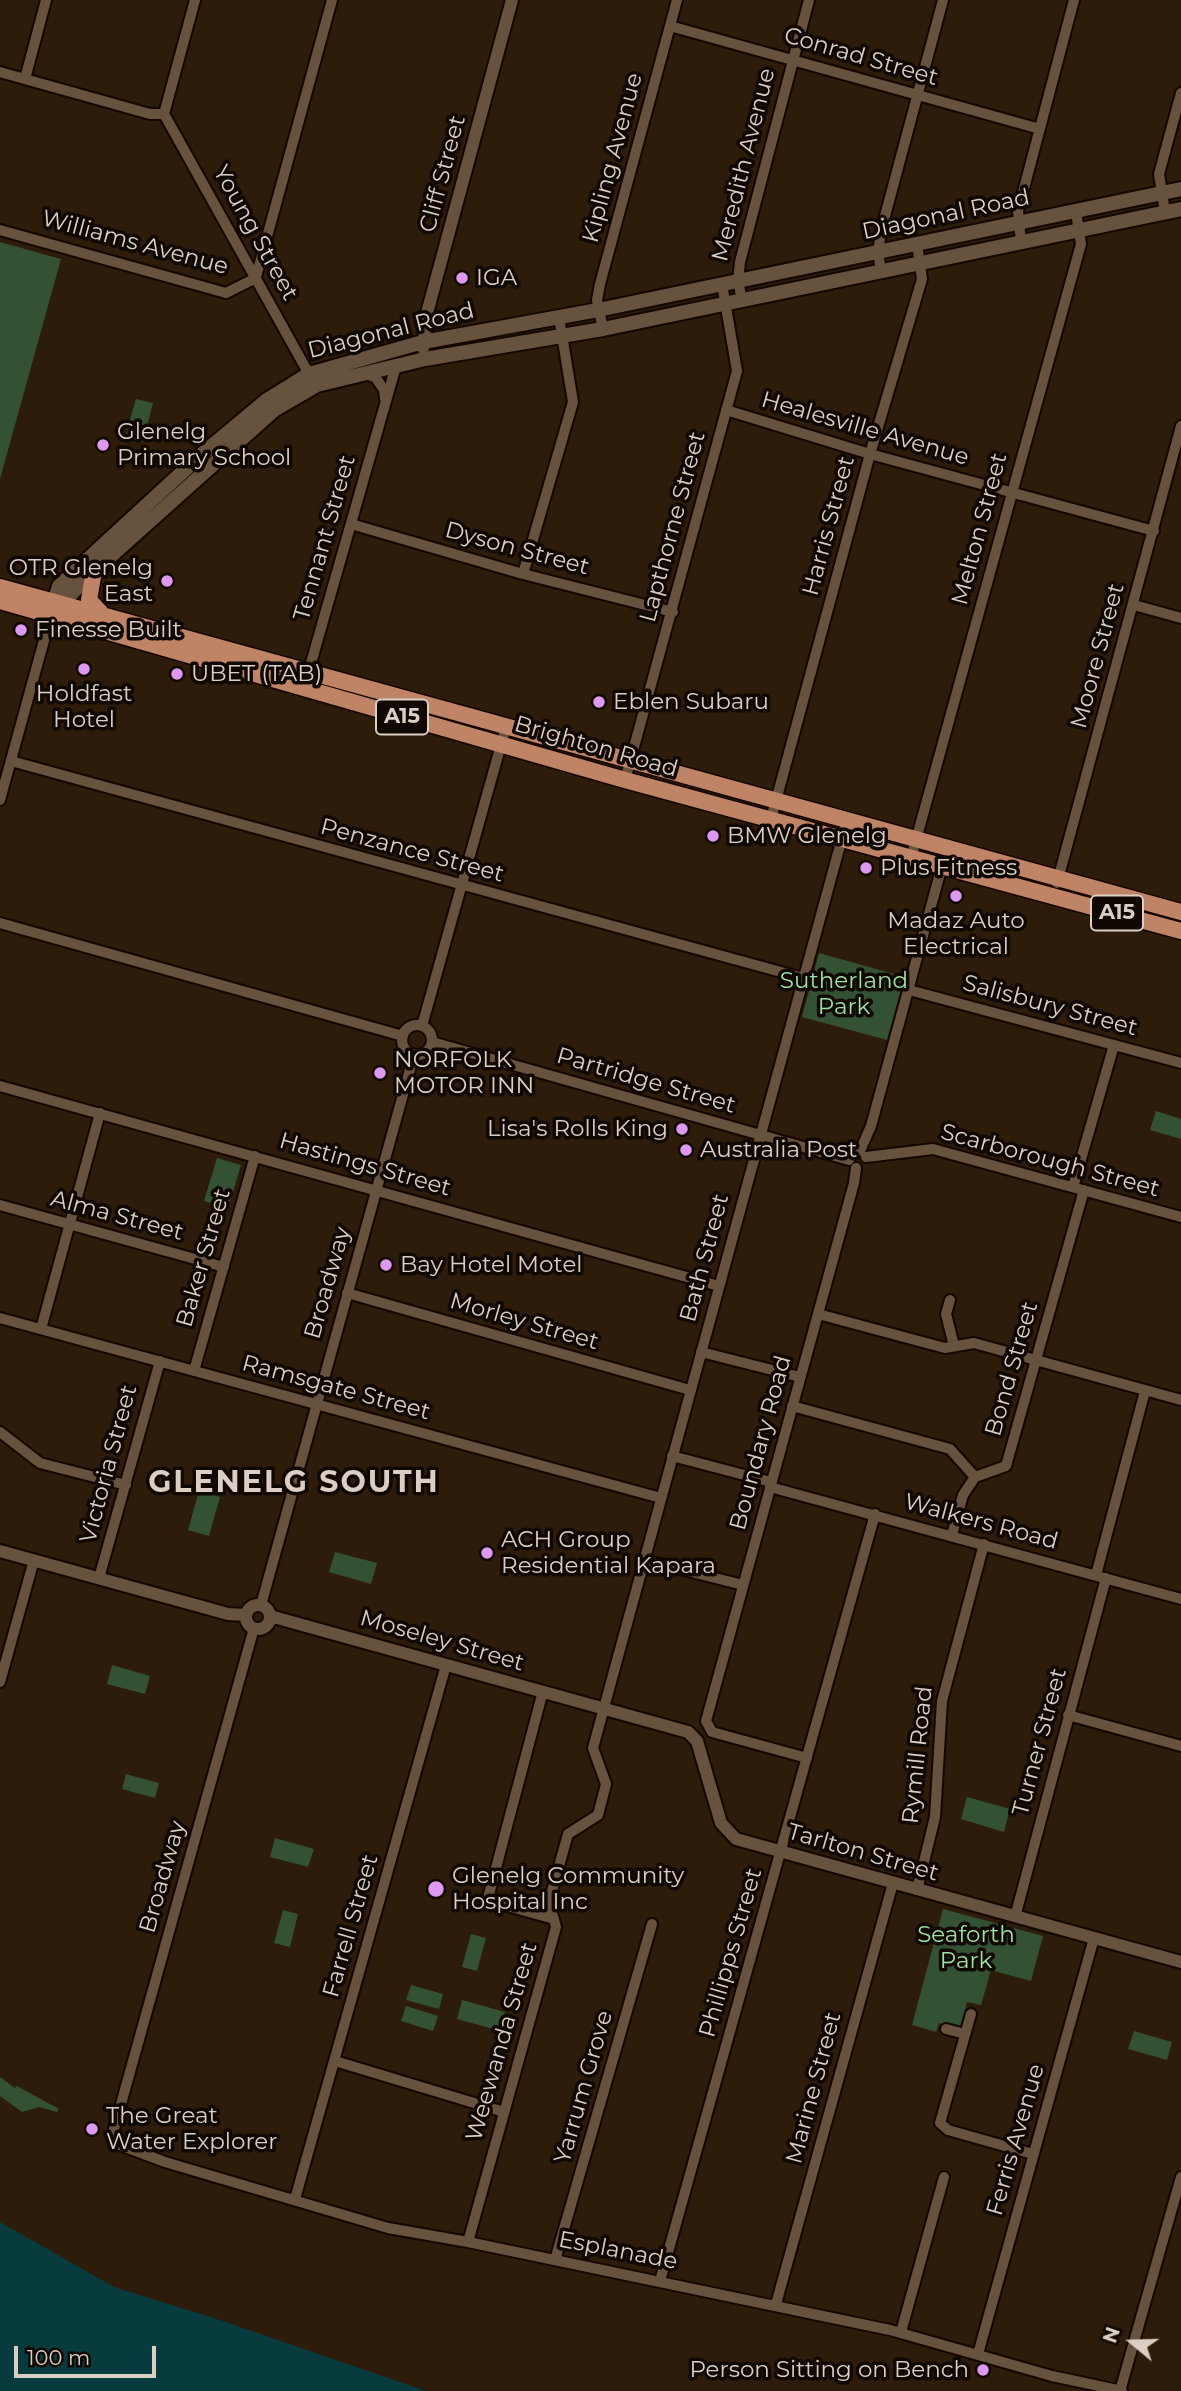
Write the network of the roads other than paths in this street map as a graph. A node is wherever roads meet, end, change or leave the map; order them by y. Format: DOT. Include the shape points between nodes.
graph roads {
  1 [pos="46,0"];
  2 [pos="195,0"];
  3 [pos="332,0"];
  4 [pos="512,0"];
  5 [pos="677,0"];
  6 [pos="809,0"];
  7 [pos="943,0"];
  8 [pos="1074,0"];
  9 [pos="670,26"];
  10 [pos="793,60"];
  11 [pos="0,72"];
  12 [pos="25,79"];
  13 [pos="1181,93"];
  14 [pos="917,96"];
  15 [pos="164,114"];
  16 [pos="1040,129"];
  17 [pos="1181,189"];
  18 [pos="1160,193"];
  19 [pos="1181,209"];
  20 [pos="1076,212"];
  21 [pos="1165,212"];
  22 [pos="1017,223"];
  23 [pos="0,230"];
  24 [pos="1080,231"];
  25 [pos="1021,242"];
  26 [pos="917,244"];
  27 [pos="878,253"];
  28 [pos="921,264"];
  29 [pos="881,271"];
  30 [pos="256,277"];
  31 [pos="737,281"];
  32 [pos="722,284"];
  33 [pos="742,300"];
  34 [pos="727,303"];
  35 [pos="598,310"];
  36 [pos="428,313"];
  37 [pos="559,317"];
  38 [pos="603,329"];
  39 [pos="562,336"];
  40 [pos="443,338"];
  41 [pos="423,342"];
  42 [pos="425,359"];
  43 [pos="396,366"];
  44 [pos="364,373"];
  45 [pos="309,374"];
  46 [pos="385,402"];
  47 [pos="726,410"];
  48 [pos="1181,426"];
  49 [pos="870,454"];
  50 [pos="1176,467"];
  51 [pos="1012,493"];
  52 [pos="351,524"];
  53 [pos="1154,531"];
  54 [pos="94,571"];
  55 [pos="523,574"];
  56 [pos="0,587"];
  57 [pos="0,601"];
  58 [pos="1134,605"];
  59 [pos="56,607"];
  60 [pos="673,612"];
  61 [pos="103,615"];
  62 [pos="1181,618"];
  63 [pos="306,679"];
  64 [pos="506,727"];
  65 [pos="502,744"];
  66 [pos="0,750"];
  67 [pos="12,757"];
  68 [pos="630,761"];
  69 [pos="625,780"];
  70 [pos="0,800"];
  71 [pos="776,802"];
  72 [pos="771,819"];
  73 [pos="847,820"];
  74 [pos="841,839"];
  75 [pos="916,841"];
  76 [pos="911,858"];
  77 [pos="942,866"];
  78 [pos="1058,880"];
  79 [pos="460,886"];
  80 [pos="1054,897"];
  81 [pos="1181,912"];
  82 [pos="0,923"];
  83 [pos="1181,930"];
  84 [pos="803,978"];
  85 [pos="909,990"];
  86 [pos="422,1026"];
  87 [pos="403,1036"];
  88 [pos="432,1042"];
  89 [pos="1114,1045"];
  90 [pos="414,1055"];
  91 [pos="1181,1063"];
  92 [pos="0,1086"];
  93 [pos="100,1113"];
  94 [pos="871,1126"];
  95 [pos="760,1135"];
  96 [pos="863,1154"];
  97 [pos="883,1155"];
  98 [pos="255,1156"];
  99 [pos="853,1164"];
  100 [pos="376,1189"];
  101 [pos="1079,1189"];
  102 [pos="0,1205"];
  103 [pos="1181,1217"];
  104 [pos="69,1224"];
  105 [pos="223,1267"];
  106 [pos="719,1286"];
  107 [pos="347,1293"];
  108 [pos="950,1300"];
  109 [pos="818,1314"];
  110 [pos="0,1318"];
  111 [pos="41,1329"];
  112 [pos="954,1346"];
  113 [pos="701,1352"];
  114 [pos="159,1361"];
  115 [pos="1035,1361"];
  116 [pos="194,1371"];
  117 [pos="800,1377"];
  118 [pos="690,1390"];
  119 [pos="1145,1391"];
  120 [pos="1181,1400"];
  121 [pos="316,1404"];
  122 [pos="792,1406"];
  123 [pos="0,1432"];
  124 [pos="672,1456"];
  125 [pos="975,1477"];
  126 [pos="771,1484"];
  127 [pos="126,1485"];
  128 [pos="661,1498"];
  129 [pos="875,1514"];
  130 [pos="952,1535"];
  131 [pos="984,1544"];
  132 [pos="0,1550"];
  133 [pos="34,1560"];
  134 [pos="644,1560"];
  135 [pos="1101,1576"];
  136 [pos="99,1578"];
  137 [pos="743,1585"];
  138 [pos="1181,1599"];
  139 [pos="261,1605"];
  140 [pos="246,1615"];
  141 [pos="270,1616"];
  142 [pos="254,1628"];
  143 [pos="446,1665"];
  144 [pos="1,1674"];
  145 [pos="543,1691"];
  146 [pos="603,1708"];
  147 [pos="1068,1715"];
  148 [pos="1181,1746"];
  149 [pos="807,1758"];
  150 [pos="781,1852"];
  151 [pos="893,1883"];
  152 [pos="917,1890"];
  153 [pos="1015,1917"];
  154 [pos="554,1919"];
  155 [pos="652,1924"];
  156 [pos="1094,1938"];
  157 [pos="1181,1962"];
  158 [pos="971,2014"];
  159 [pos="946,2028"];
  160 [pos="965,2034"];
  161 [pos="335,2061"];
  162 [pos="504,2112"];
  163 [pos="113,2138"];
  164 [pos="1034,2154"];
  165 [pos="944,2177"];
  166 [pos="1181,2177"];
  167 [pos="295,2199"];
  168 [pos="468,2242"];
  169 [pos="555,2260"];
  170 [pos="660,2281"];
  171 [pos="776,2304"];
  172 [pos="901,2332"];
  173 [pos="978,2354"];
  174 [pos="1121,2391"];
  1 -- 12 [label="street"];
  2 -- 15 [label="street"];
  3 -- 30 [label="street"];
  4 -- 36 [label="street, Cliff Street"];
  5 -- 9 [label="street, Kipling Avenue"];
  6 -- 10 [label="street, Meredith Avenue"];
  7 -- 14 [label="street"];
  8 -- 16 [label="street"];
  9 -- 10 [label="street, Conrad Street"];
  9 -- 35 [label="street, Kipling Avenue" via="600,284"];
  10 -- 14 [label="street, Conrad Street"];
  10 -- 31 [label="street, Meredith Avenue"];
  11 -- 12 [label="street"];
  12 -- 15 [label="street"];
  13 -- 18 [label="street" via="1159,174"];
  14 -- 16 [label="street, Conrad Street"];
  14 -- 27 [label="street"];
  15 -- 30 [label="street, Young Street"];
  16 -- 22 [label="street"];
  17 -- 18 [label="main road, Diagonal Road"];
  18 -- 20 [label="main road, Diagonal Road"];
  18 -- 21 [label="street"];
  19 -- 21 [label="main road, Diagonal Road"];
  20 -- 22 [label="main road, Diagonal Road"];
  20 -- 24 [label="street, Melton Street"];
  21 -- 24 [label="main road, Diagonal Road"];
  22 -- 25 [label="street"];
  22 -- 26 [label="main road, Diagonal Road"];
  23 -- 30 [label="street, Williams Avenue" via="226,293"];
  24 -- 25 [label="main road, Diagonal Road"];
  24 -- 51 [label="street, Melton Street" via="1081,244"];
  25 -- 28 [label="main road, Diagonal Road"];
  26 -- 27 [label="main road, Diagonal Road"];
  26 -- 28 [label="street, Harris Street"];
  27 -- 29 [label="street"];
  27 -- 31 [label="main road, Diagonal Road"];
  28 -- 29 [label="main road, Diagonal Road"];
  28 -- 49 [label="street, Harris Street" via="922,279"];
  29 -- 33 [label="main road, Diagonal Road"];
  30 -- 45 [label="street, Young Street"];
  31 -- 32 [label="main road, Diagonal Road"];
  31 -- 33 [label="street, Meredith Avenue"];
  32 -- 34 [label="street, Lapthorne Street"];
  32 -- 35 [label="main road, Diagonal Road"];
  33 -- 34 [label="main road, Diagonal Road"];
  34 -- 38 [label="main road, Diagonal Road"];
  34 -- 47 [label="street, Lapthorne Street" via="737,371"];
  35 -- 37 [label="main road, Diagonal Road"];
  35 -- 38 [label="street, Kipling Avenue"];
  36 -- 40 [label="street" via="431,331"];
  36 -- 41 [label="street, Cliff Street"];
  37 -- 39 [label="street"];
  37 -- 40 [label="main road, Diagonal Road"];
  38 -- 39 [label="main road, Diagonal Road"];
  39 -- 42 [label="main road, Diagonal Road"];
  39 -- 55 [label="street" via="573,402"];
  40 -- 41 [label="main road, Diagonal Road"];
  41 -- 42 [label="street, Cliff Street"];
  41 -- 45 [label="main road, Diagonal Road"];
  42 -- 43 [label="main road, Diagonal Road"];
  43 -- 44 [label="main road, Diagonal Road"];
  43 -- 46 [label="street, Tennant Street"];
  44 -- 46 [label="street" via="376,378"];
  44 -- 54 [label="main road, Diagonal Road" via="317,385 274,410"];
  45 -- 59 [label="main road, Diagonal Road" via="267,400 201,455 59,586"];
  46 -- 52 [label="street, Tennant Street"];
  47 -- 49 [label="street, Healesville Avenue"];
  47 -- 60 [label="street, Lapthorne Street"];
  48 -- 50 [label="street, Moore Street"];
  49 -- 51 [label="street, Healesville Avenue"];
  49 -- 71 [label="street, Harris Street"];
  50 -- 53 [label="street, Moore Street"];
  51 -- 53 [label="street, Healesville Avenue"];
  51 -- 75 [label="street, Melton Street"];
  52 -- 55 [label="street, Dyson Street"];
  52 -- 63 [label="street, Tennant Street"];
  53 -- 58 [label="street, Moore Street"];
  54 -- 59 [label="main road, Diagonal Road"];
  54 -- 61 [label="main road" via="89,600"];
  55 -- 60 [label="street, Dyson Street"];
  56 -- 59 [label="main road, Brighton Road / A15"];
  57 -- 59 [label="main road, Brighton Road / A15"];
  58 -- 62 [label="street"];
  58 -- 78 [label="street, Moore Street"];
  59 -- 61 [label="main road, Brighton Road / A15"];
  59 -- 63 [label="main road, Brighton Road / A15"];
  59 -- 67 [label="street"];
  60 -- 68 [label="street, Lapthorne Street"];
  61 -- 63 [label="main road, Brighton Road / A15"];
  63 -- 64 [label="main road, Brighton Road / A15"];
  63 -- 65 [label="main road, Brighton Road / A15"];
  64 -- 65 [label="street"];
  64 -- 68 [label="main road, Brighton Road / A15"];
  65 -- 69 [label="main road, Brighton Road / A15"];
  65 -- 79 [label="street"];
  66 -- 67 [label="street, Penzance Street"];
  67 -- 70 [label="street"];
  67 -- 79 [label="street, Penzance Street"];
  68 -- 69 [label="street, Lapthorne Street"];
  68 -- 71 [label="main road, Brighton Road / A15"];
  69 -- 72 [label="main road, Brighton Road / A15"];
  71 -- 72 [label="street, Harris Street"];
  71 -- 73 [label="main road, Brighton Road / A15"];
  72 -- 74 [label="main road, Brighton Road / A15"];
  73 -- 74 [label="street, Bath Street"];
  73 -- 75 [label="main road, Brighton Road / A15"];
  74 -- 76 [label="main road, Brighton Road / A15"];
  74 -- 84 [label="street, Bath Street"];
  75 -- 76 [label="street, Melton Street"];
  75 -- 78 [label="main road, Brighton Road / A15"];
  76 -- 77 [label="main road, Brighton Road / A15"];
  77 -- 80 [label="main road, Brighton Road / A15"];
  77 -- 85 [label="street"];
  78 -- 80 [label="street, Moore Street"];
  78 -- 81 [label="main road, Brighton Road / A15"];
  79 -- 84 [label="street, Penzance Street"];
  79 -- 86 [label="street"];
  80 -- 83 [label="main road, Brighton Road / A15"];
  82 -- 87 [label="street"];
  84 -- 95 [label="street, Bath Street"];
  85 -- 89 [label="street, Salisbury Street"];
  85 -- 94 [label="street"];
  86 -- 87 [label="street" via="412,1026"];
  86 -- 88 [label="street" via="430,1032"];
  87 -- 90 [label="street" via="406,1050"];
  88 -- 90 [label="street" via="424,1054"];
  88 -- 95 [label="street, Partridge Street"];
  89 -- 91 [label="street, Salisbury Street"];
  89 -- 101 [label="street, Bond Street"];
  90 -- 100 [label="street, Broadway"];
  92 -- 93 [label="street, Hastings Street"];
  93 -- 98 [label="street, Hastings Street"];
  93 -- 104 [label="street"];
  94 -- 96 [label="street"];
  94 -- 97 [label="street" via="875,1147"];
  95 -- 99 [label="street, Partridge Street"];
  95 -- 106 [label="street, Bath Street"];
  96 -- 97 [label="street, Scarborough Street"];
  96 -- 99 [label="street" via="864,1165"];
  97 -- 101 [label="street, Scarborough Street" via="933,1149"];
  98 -- 100 [label="street, Hastings Street"];
  98 -- 105 [label="street, Baker Street"];
  99 -- 109 [label="street, Boundary Road" via="854,1183"];
  100 -- 106 [label="street, Hastings Street"];
  100 -- 107 [label="street, Broadway"];
  101 -- 103 [label="street, Scarborough Street"];
  101 -- 115 [label="street, Bond Street"];
  102 -- 104 [label="street, Alma Street"];
  104 -- 105 [label="street, Alma Street"];
  104 -- 111 [label="street"];
  105 -- 116 [label="street, Baker Street"];
  106 -- 113 [label="street, Bath Street"];
  107 -- 118 [label="street, Morley Street"];
  107 -- 121 [label="street, Broadway"];
  108 -- 112 [label="street" via="946,1314"];
  109 -- 112 [label="street" via="945,1348"];
  109 -- 117 [label="street, Boundary Road"];
  110 -- 111 [label="street, Ramsgate Street"];
  111 -- 114 [label="street, Ramsgate Street"];
  112 -- 115 [label="street" via="974,1343"];
  113 -- 117 [label="street"];
  113 -- 118 [label="street, Bath Street"];
  114 -- 116 [label="street, Ramsgate Street"];
  114 -- 127 [label="street, Victoria Street"];
  115 -- 119 [label="street"];
  115 -- 125 [label="street, Bond Street" via="1006,1466"];
  116 -- 121 [label="street, Ramsgate Street"];
  117 -- 122 [label="street, Boundary Road"];
  118 -- 124 [label="street, Bath Street"];
  119 -- 120 [label="street"];
  119 -- 135 [label="street, Turner Street"];
  121 -- 128 [label="street, Ramsgate Street"];
  121 -- 139 [label="street, Broadway"];
  122 -- 125 [label="street" via="950,1449"];
  122 -- 126 [label="street, Boundary Road"];
  123 -- 127 [label="street" via="40,1462"];
  124 -- 126 [label="street, Walkers Road"];
  124 -- 128 [label="street, Bath Street"];
  125 -- 130 [label="street" via="963,1494"];
  126 -- 129 [label="street, Walkers Road"];
  126 -- 137 [label="street, Boundary Road"];
  127 -- 136 [label="street, Victoria Street"];
  128 -- 134 [label="street, Bath Street"];
  129 -- 130 [label="street, Walkers Road"];
  129 -- 149 [label="street, Phillipps Street"];
  130 -- 131 [label="street, Walkers Road"];
  131 -- 135 [label="street, Walkers Road"];
  131 -- 152 [label="street, Rymill Road" via="942,1700 935,1817"];
  132 -- 133 [label="street"];
  133 -- 136 [label="street"];
  133 -- 144 [label="street"];
  134 -- 137 [label="street"];
  134 -- 146 [label="street, Bath Street"];
  135 -- 138 [label="street, Walkers Road"];
  135 -- 147 [label="street, Turner Street"];
  136 -- 140 [label="street"];
  137 -- 149 [label="street, Boundary Road" via="706,1721 708,1728"];
  139 -- 140 [label="street" via="253,1605"];
  139 -- 141 [label="street"];
  140 -- 142 [label="street"];
  141 -- 142 [label="street" via="265,1626"];
  141 -- 143 [label="street, Moseley Street"];
  142 -- 163 [label="street, Broadway"];
  143 -- 145 [label="street, Moseley Street"];
  143 -- 161 [label="street, Farrell Street"];
  145 -- 146 [label="street, Moseley Street"];
  145 -- 154 [label="street" via="488,1898"];
  146 -- 150 [label="street, Tarlton Street" via="693,1735 727,1833"];
  146 -- 154 [label="street, Weewanda Street" via="593,1748 606,1784 598,1815 568,1833 549,1902"];
  147 -- 148 [label="street"];
  147 -- 153 [label="street, Turner Street"];
  149 -- 150 [label="street, Phillipps Street"];
  150 -- 151 [label="street, Tarlton Street"];
  150 -- 170 [label="street, Phillipps Street"];
  151 -- 152 [label="street, Tarlton Street"];
  151 -- 171 [label="street, Marine Street"];
  152 -- 153 [label="street, Tarlton Street"];
  153 -- 156 [label="street, Tarlton Street"];
  154 -- 162 [label="street, Weewanda Street" via="556,1927"];
  155 -- 169 [label="street, Yarrum Grove"];
  156 -- 157 [label="street, Tarlton Street"];
  156 -- 164 [label="street, Ferris Avenue"];
  158 -- 160 [label="street"];
  159 -- 160 [label="street"];
  160 -- 164 [label="street" via="940,2123 948,2130"];
  161 -- 162 [label="street"];
  161 -- 167 [label="street, Farrell Street"];
  162 -- 168 [label="street, Weewanda Street"];
  163 -- 167 [label="street, Esplanade" via="125,2149"];
  164 -- 173 [label="street, Ferris Avenue"];
  165 -- 172 [label="street"];
  166 -- 174 [label="street"];
  167 -- 168 [label="street, Esplanade" via="388,2228"];
  168 -- 169 [label="street, Esplanade"];
  169 -- 170 [label="street, Esplanade"];
  170 -- 171 [label="street, Esplanade"];
  171 -- 172 [label="street, Esplanade"];
  172 -- 173 [label="street, Esplanade"];
  173 -- 174 [label="street, Esplanade"];
}
